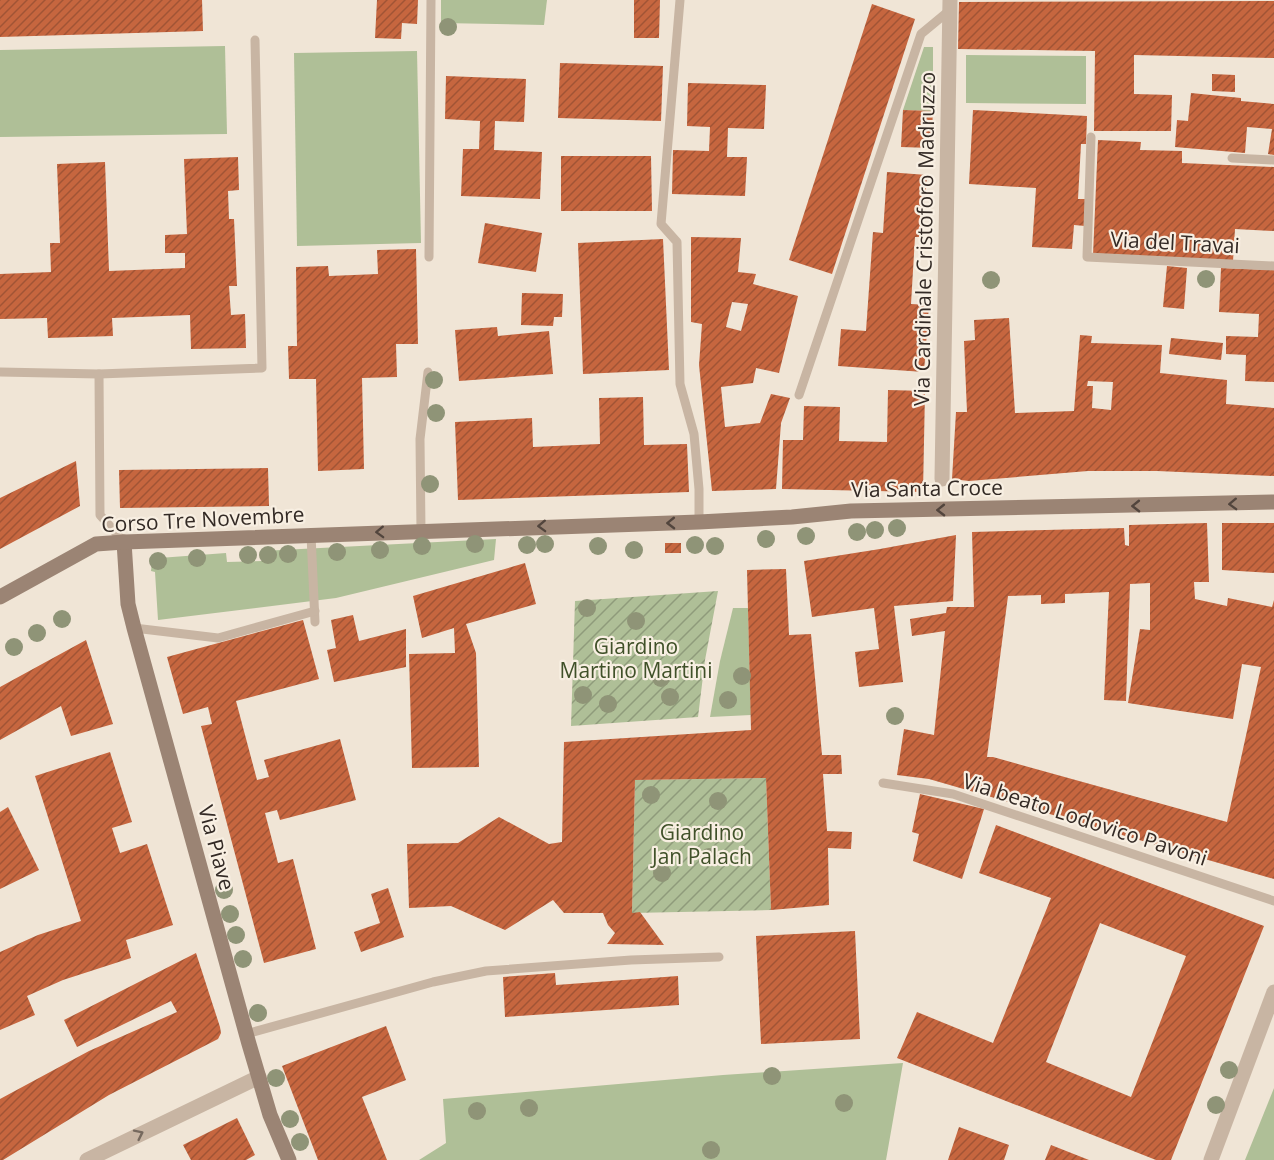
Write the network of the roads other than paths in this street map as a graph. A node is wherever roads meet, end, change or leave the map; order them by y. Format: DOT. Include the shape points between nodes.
graph roads {
  1 [pos="431,0"];
  2 [pos="680,0"];
  3 [pos="950,5"];
  4 [pos="255,40"];
  5 [pos="1090,136"];
  6 [pos="1232,158"];
  7 [pos="1274,160"];
  8 [pos="429,257"];
  9 [pos="1274,266"];
  10 [pos="0,372"];
  11 [pos="428,372"];
  12 [pos="99,374"];
  13 [pos="799,395"];
  14 [pos="942,479"];
  15 [pos="1274,502"];
  16 [pos="699,522"];
  17 [pos="582,525"];
  18 [pos="421,531"];
  19 [pos="310,535"];
  20 [pos="124,542"];
  21 [pos="0,597"];
  22 [pos="315,611"];
  23 [pos="315,622"];
  24 [pos="134,628"];
  25 [pos="883,783"];
  26 [pos="1274,902"];
  27 [pos="718,957"];
  28 [pos="1274,992"];
  29 [pos="246,1034"];
  30 [pos="259,1077"];
  31 [pos="87,1160"];
  32 [pos="289,1160"];
  33 [pos="1211,1160"];
  1 -- 8 [label="lane"];
  2 -- 16 [label="lane" via="661,224 676,242 680,384 694,434"];
  3 -- 13 [label="lane" via="921,34"];
  3 -- 14 [label="street, Via Cardinale Cristoforo Madruzzo"];
  4 -- 12 [label="lane" via="262,368"];
  5 -- 9 [label="lane, Via del Travai" via="1087,257"];
  6 -- 7 [label="lane"];
  10 -- 12 [label="lane"];
  11 -- 18 [label="lane" via="420,439"];
  12 -- 20 [label="lane" via="100,515"];
  15 -- 16 [label="street, Via Santa Croce, one-way" via="851,511"];
  16 -- 17 [label="street, Via Santa Croce, one-way"];
  17 -- 18 [label="street, Corso Tre Novembre, one-way"];
  18 -- 19 [label="street, Corso Tre Novembre, one-way"];
  19 -- 20 [label="street, Corso Tre Novembre"];
  19 -- 22 [label="lane"];
  20 -- 21 [label="street, Corso Tre Novembre" via="96,544"];
  20 -- 24 [label="street, Via Piave" via="128,604"];
  22 -- 23 [label="lane"];
  22 -- 24 [label="lane" via="218,638"];
  24 -- 29 [label="street, Via Piave"];
  25 -- 26 [label="lane, Via beato Lodovico Pavoni" via="953,794"];
  27 -- 29 [label="lane" via="486,971"];
  28 -- 33 [label="street"];
  29 -- 30 [label="street, Via Piave"];
  31 -- 30 [label="street, one-way"];
  30 -- 32 [label="street, Via Piave"];
}
